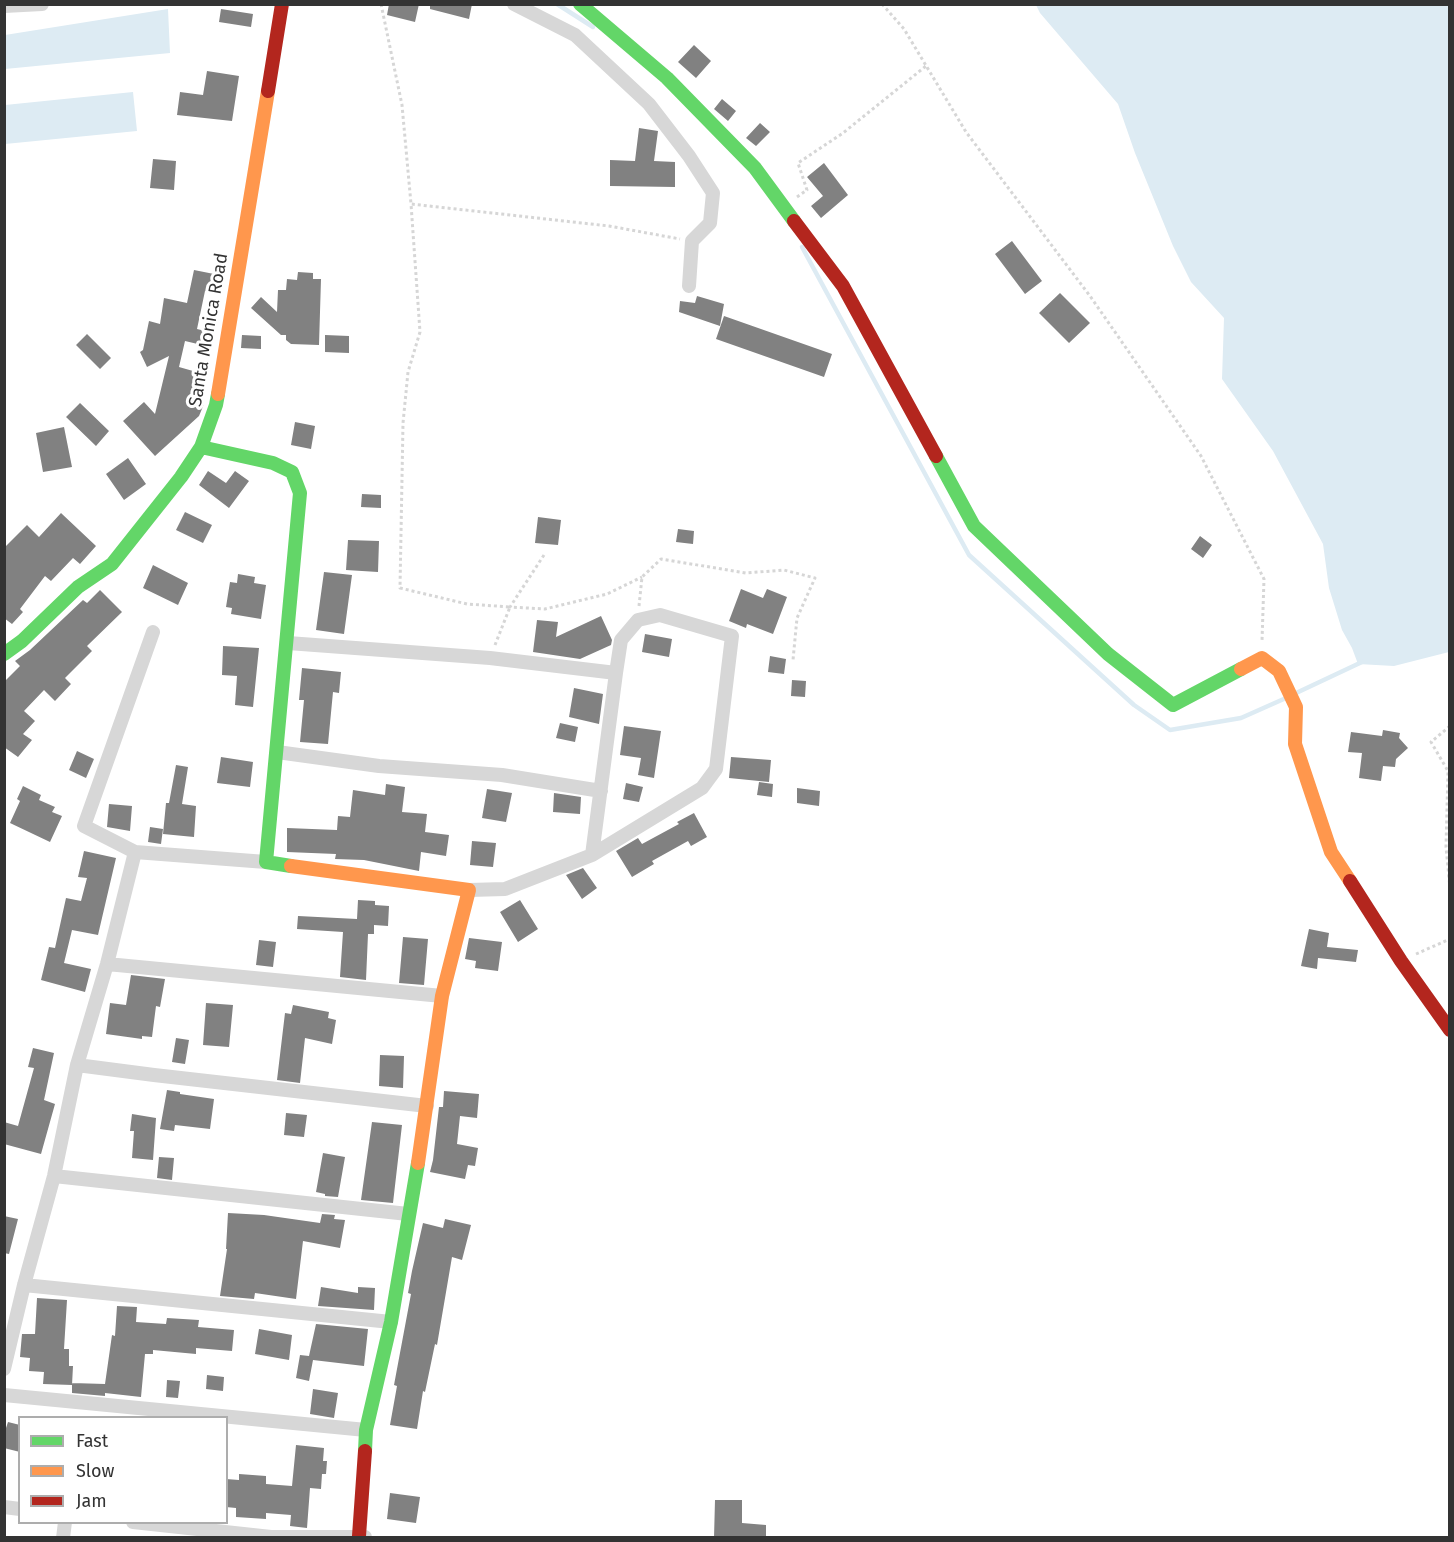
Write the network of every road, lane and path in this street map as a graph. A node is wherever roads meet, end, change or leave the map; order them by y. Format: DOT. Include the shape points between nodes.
graph roads {
  1 [pos="42,4"];
  2 [pos="282,4"];
  3 [pos="381,4"];
  4 [pos="514,4"];
  5 [pos="580,4"];
  6 [pos="882,4"];
  7 [pos="4,6"];
  8 [pos="926,66"];
  9 [pos="411,204"];
  10 [pos="784,207"];
  11 [pos="692,241"];
  12 [pos="689,286"];
  13 [pos="201,447"];
  14 [pos="544,555"];
  15 [pos="642,577"];
  16 [pos="510,607"];
  17 [pos="639,620"];
  18 [pos="153,632"];
  19 [pos="288,643"];
  20 [pos="4,654"];
  21 [pos="490,658"];
  22 [pos="1262,658"];
  23 [pos="793,660"];
  24 [pos="616,673"];
  25 [pos="1449,726"];
  26 [pos="277,752"];
  27 [pos="601,791"];
  28 [pos="135,852"];
  29 [pos="592,855"];
  30 [pos="266,862"];
  31 [pos="1449,888"];
  32 [pos="469,890"];
  33 [pos="1449,939"];
  34 [pos="1401,961"];
  35 [pos="107,964"];
  36 [pos="442,996"];
  37 [pos="1449,1030"];
  38 [pos="77,1065"];
  39 [pos="426,1106"];
  40 [pos="54,1176"];
  41 [pos="408,1214"];
  42 [pos="24,1285"];
  43 [pos="391,1322"];
  44 [pos="4,1369"];
  45 [pos="4,1395"];
  46 [pos="221,1416"];
  47 [pos="228,1417"];
  48 [pos="366,1430"];
  49 [pos="151,1524"];
  50 [pos="271,1537"];
  51 [pos="363,1537"];
  1 -- 7 [label="street"];
  2 -- 13 [label="street, Santa Monica Road" via="216,405"];
  3 -- 9 [label="path" via="402,105"];
  4 -- 11 [label="street" via="575,35 649,104 689,156 713,193 710,224"];
  5 -- 10 [label="street" via="667,78 755,168"];
  6 -- 8 [label="path" via="904,29"];
  8 -- 10 [label="path" via="843,133 798,163 807,190"];
  8 -- 22 [label="path" via="966,132 1090,296 1201,456 1264,579"];
  9 -- 11 [label="path" via="609,226"];
  9 -- 16 [label="path" via="420,332 408,372 403,423 400,588 467,604"];
  10 -- 22 [label="street" via="843,286 974,526 1108,654 1173,705"];
  11 -- 12 [label="street"];
  13 -- 19 [label="street" via="273,463 292,472 300,493"];
  13 -- 20 [label="street, Santa Monica Road" via="112,564 78,587"];
  14 -- 16 [label="path"];
  15 -- 16 [label="path" via="607,594 545,609"];
  15 -- 17 [label="path"];
  15 -- 23 [label="path" via="661,559 746,573 784,570 815,578 797,618"];
  16 -- 21 [label="path"];
  17 -- 24 [label="street" via="621,640"];
  17 -- 29 [label="street" via="660,615 732,636 716,769 702,788"];
  18 -- 28 [label="street" via="84,826"];
  19 -- 21 [label="street"];
  19 -- 26 [label="street"];
  21 -- 24 [label="street"];
  22 -- 34 [label="street" via="1279,671 1296,707 1295,744 1331,852"];
  24 -- 27 [label="street"];
  25 -- 31 [label="path" via="1431,742 1448,771"];
  26 -- 27 [label="street" via="379,766 502,775"];
  26 -- 30 [label="street"];
  27 -- 29 [label="street"];
  28 -- 30 [label="street"];
  28 -- 35 [label="street"];
  29 -- 32 [label="street" via="505,889"];
  30 -- 32 [label="street"];
  32 -- 36 [label="street"];
  33 -- 34 [label="path"];
  34 -- 37 [label="street"];
  35 -- 36 [label="street"];
  35 -- 38 [label="street"];
  36 -- 39 [label="street"];
  38 -- 39 [label="street"];
  38 -- 40 [label="street"];
  39 -- 41 [label="street"];
  40 -- 41 [label="street"];
  40 -- 42 [label="street"];
  41 -- 43 [label="street"];
  42 -- 43 [label="street"];
  42 -- 44 [label="street"];
  43 -- 48 [label="street"];
  45 -- 46 [label="street"];
  47 -- 48 [label="street"];
  48 -- 51 [label="street"];
  49 -- 50 [label="street"];
  50 -- 51 [label="street"];
}
